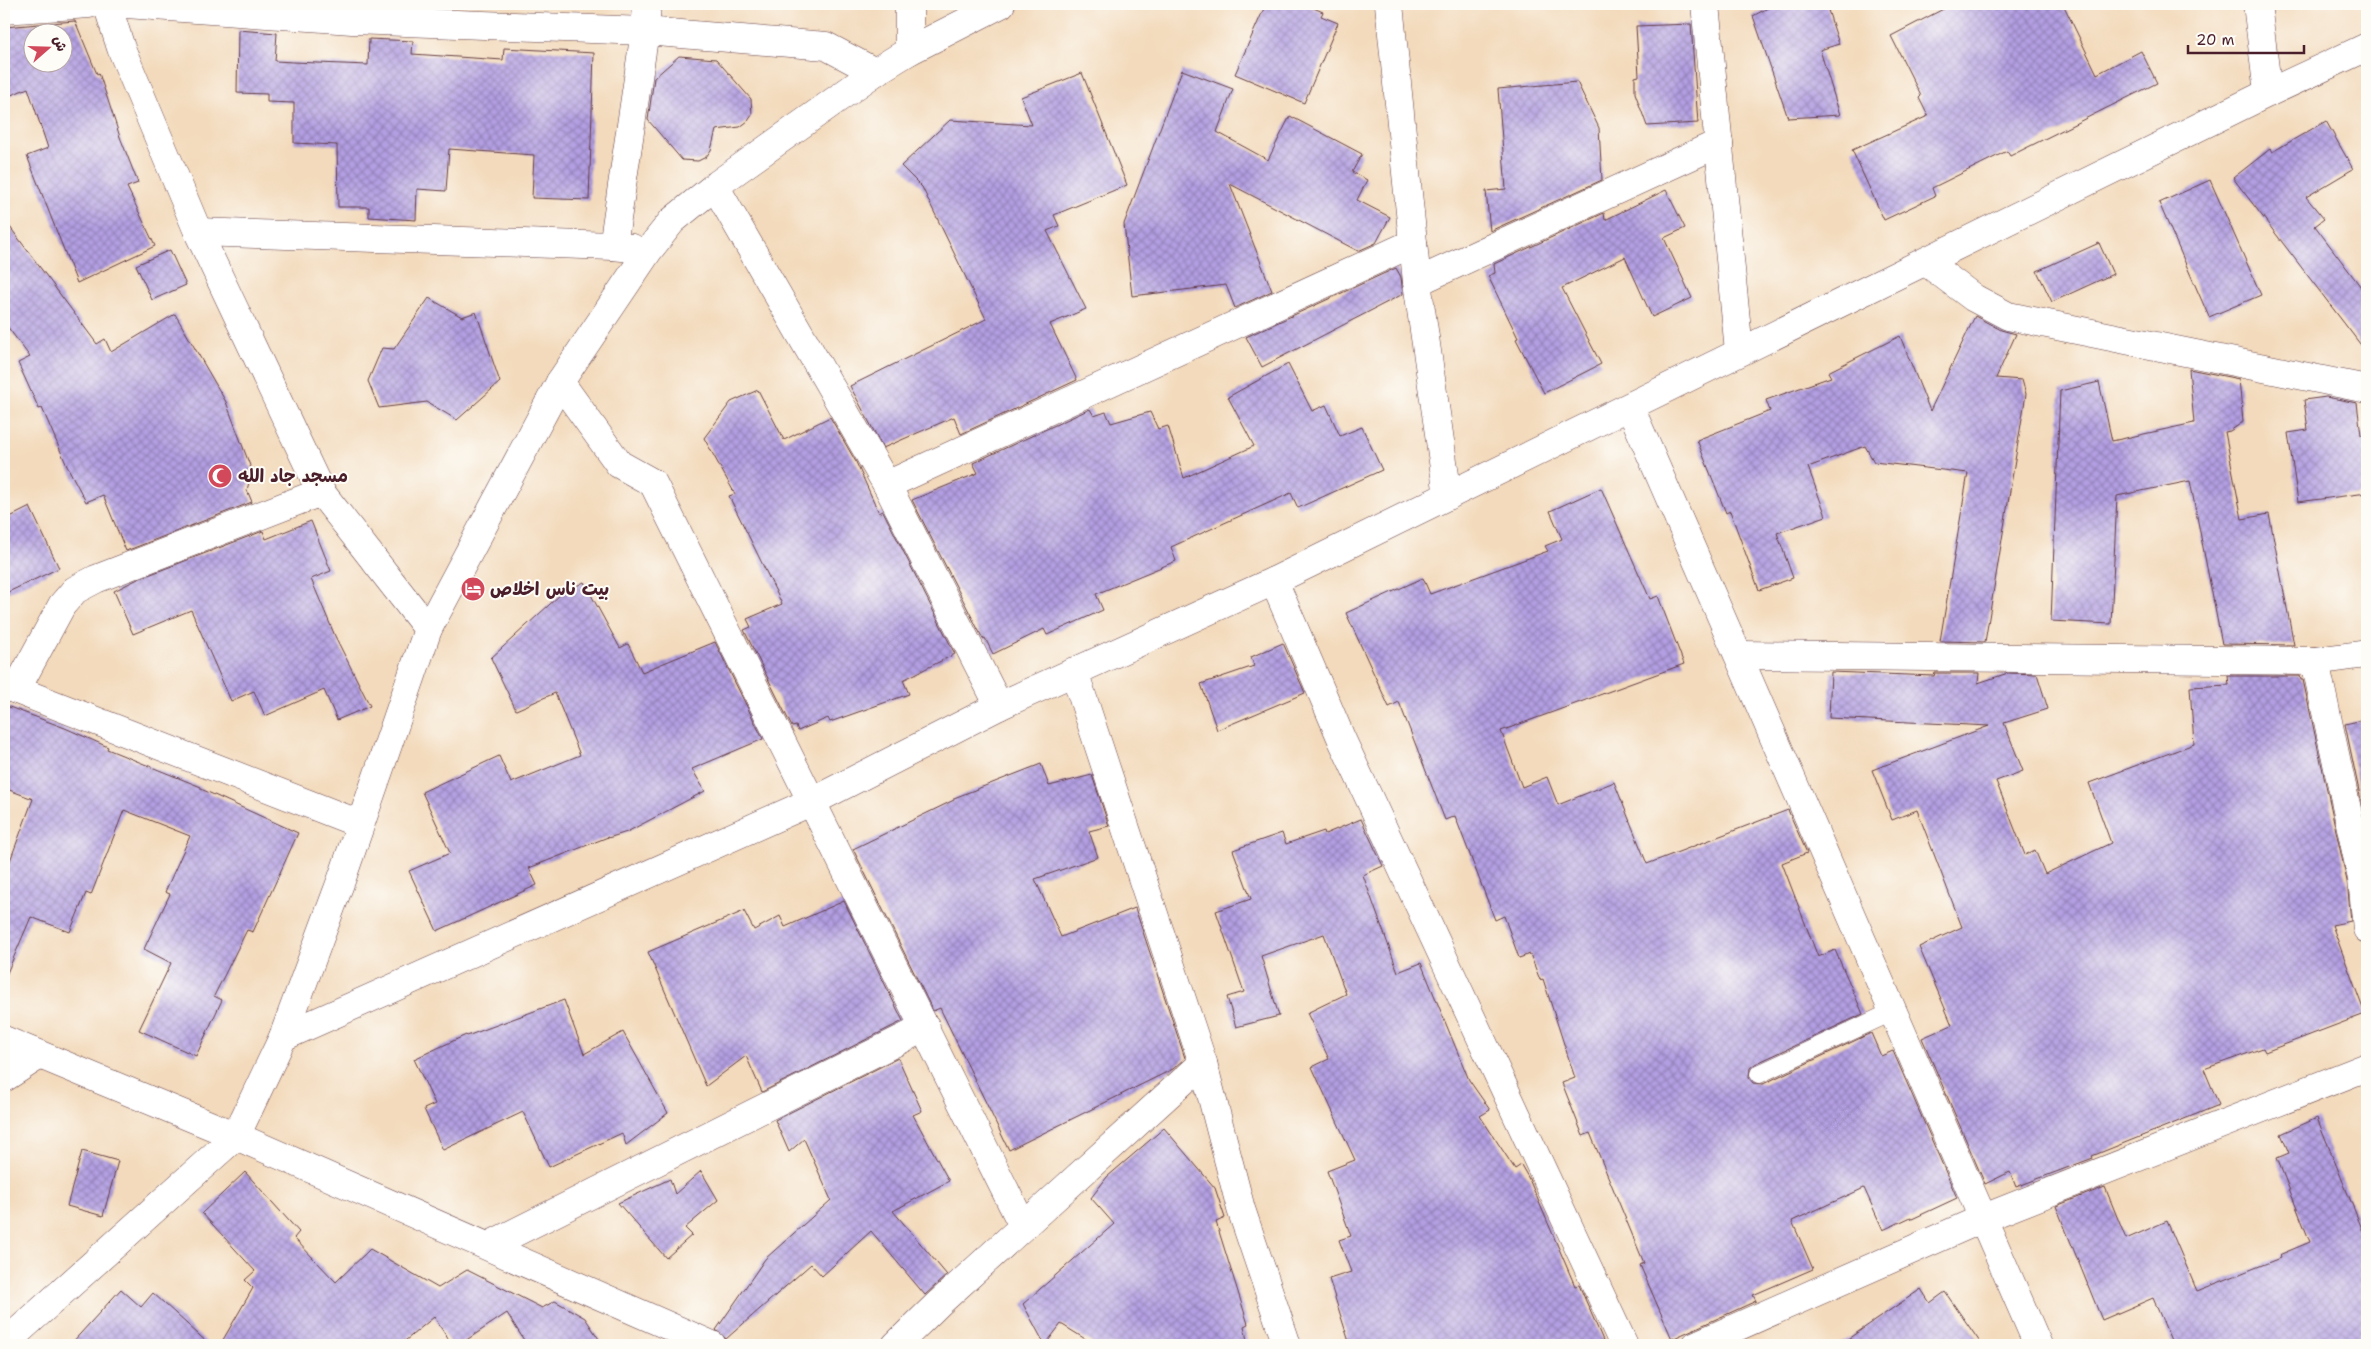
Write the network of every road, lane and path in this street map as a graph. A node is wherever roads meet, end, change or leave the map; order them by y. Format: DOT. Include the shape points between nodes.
graph roads {
  1 [pos="89,4"];
  2 [pos="107,4"];
  3 [pos="126,4"];
  4 [pos="647,4"];
  5 [pos="909,4"];
  6 [pos="1001,4"];
  7 [pos="1388,4"];
  8 [pos="2256,4"];
  9 [pos="1708,5"];
  10 [pos="4,10"];
  11 [pos="353,12"];
  12 [pos="645,31"];
  13 [pos="2367,47"];
  14 [pos="909,51"];
  15 [pos="875,72"];
  16 [pos="2268,92"];
  17 [pos="1719,143"];
  18 [pos="715,186"];
  19 [pos="198,232"];
  20 [pos="1413,243"];
  21 [pos="613,246"];
  22 [pos="649,250"];
  23 [pos="1926,262"];
  24 [pos="1417,282"];
  25 [pos="1740,351"];
  26 [pos="560,382"];
  27 [pos="2367,389"];
  28 [pos="1630,407"];
  29 [pos="886,486"];
  30 [pos="322,492"];
  31 [pos="1448,496"];
  32 [pos="1274,581"];
  33 [pos="428,629"];
  34 [pos="2367,654"];
  35 [pos="1739,655"];
  36 [pos="2315,661"];
  37 [pos="1074,671"];
  38 [pos="10,687"];
  39 [pos="999,706"];
  40 [pos="813,801"];
  41 [pos="360,824"];
  42 [pos="2365,878"];
  43 [pos="2367,929"];
  44 [pos="1894,1012"];
  45 [pos="926,1027"];
  46 [pos="283,1036"];
  47 [pos="4,1040"];
  48 [pos="38,1056"];
  49 [pos="1203,1063"];
  50 [pos="2367,1067"];
  51 [pos="1759,1074"];
  52 [pos="4,1078"];
  53 [pos="236,1136"];
  54 [pos="1984,1218"];
  55 [pos="1023,1226"];
  56 [pos="488,1246"];
  57 [pos="4,1344"];
  58 [pos="712,1345"];
  59 [pos="896,1345"];
  60 [pos="1287,1345"];
  61 [pos="1624,1345"];
  62 [pos="1696,1345"];
  63 [pos="2038,1345"];
  1 -- 10 [label="street"];
  2 -- 19 [label="street" via="121,48"];
  3 -- 11 [label="street"];
  4 -- 12 [label="street"];
  5 -- 14 [label="street"];
  6 -- 14 [label="street"];
  7 -- 20 [label="street"];
  8 -- 16 [label="street"];
  9 -- 17 [label="street"];
  11 -- 12 [label="street"];
  12 -- 15 [label="street" via="826,46"];
  12 -- 21 [label="street"];
  13 -- 16 [label="street"];
  14 -- 15 [label="street"];
  15 -- 18 [label="street"];
  16 -- 23 [label="street"];
  17 -- 24 [label="street"];
  17 -- 25 [label="street"];
  18 -- 22 [label="street" via="672,221"];
  18 -- 29 [label="street"];
  19 -- 21 [label="street"];
  19 -- 30 [label="street"];
  20 -- 24 [label="street"];
  20 -- 29 [label="street"];
  21 -- 22 [label="street"];
  22 -- 26 [label="street"];
  23 -- 25 [label="street"];
  23 -- 27 [label="street" via="1974,298 2008,316"];
  24 -- 31 [label="street"];
  25 -- 28 [label="street"];
  26 -- 33 [label="street"];
  26 -- 40 [label="street" via="619,464 653,483"];
  28 -- 31 [label="street"];
  28 -- 35 [label="street"];
  29 -- 39 [label="street"];
  30 -- 33 [label="street"];
  30 -- 38 [label="street" via="75,590"];
  31 -- 32 [label="street"];
  32 -- 37 [label="street"];
  32 -- 61 [label="street" via="1342,740"];
  33 -- 41 [label="street"];
  34 -- 36 [label="street"];
  35 -- 36 [label="street"];
  35 -- 44 [label="street"];
  36 -- 42 [label="street"];
  37 -- 39 [label="street"];
  37 -- 49 [label="street"];
  38 -- 41 [label="street"];
  39 -- 40 [label="street"];
  40 -- 45 [label="street"];
  40 -- 46 [label="street"];
  41 -- 46 [label="street"];
  42 -- 43 [label="street"];
  44 -- 51 [label="lane"];
  44 -- 54 [label="street"];
  45 -- 55 [label="street"];
  45 -- 56 [label="street"];
  46 -- 53 [label="street"];
  47 -- 48 [label="street"];
  48 -- 52 [label="street"];
  48 -- 53 [label="street"];
  49 -- 55 [label="street"];
  49 -- 60 [label="street" via="1241,1208"];
  50 -- 54 [label="street"];
  53 -- 56 [label="street"];
  53 -- 57 [label="street"];
  54 -- 62 [label="street"];
  54 -- 63 [label="street"];
  55 -- 59 [label="street"];
  56 -- 58 [label="street"];
}
